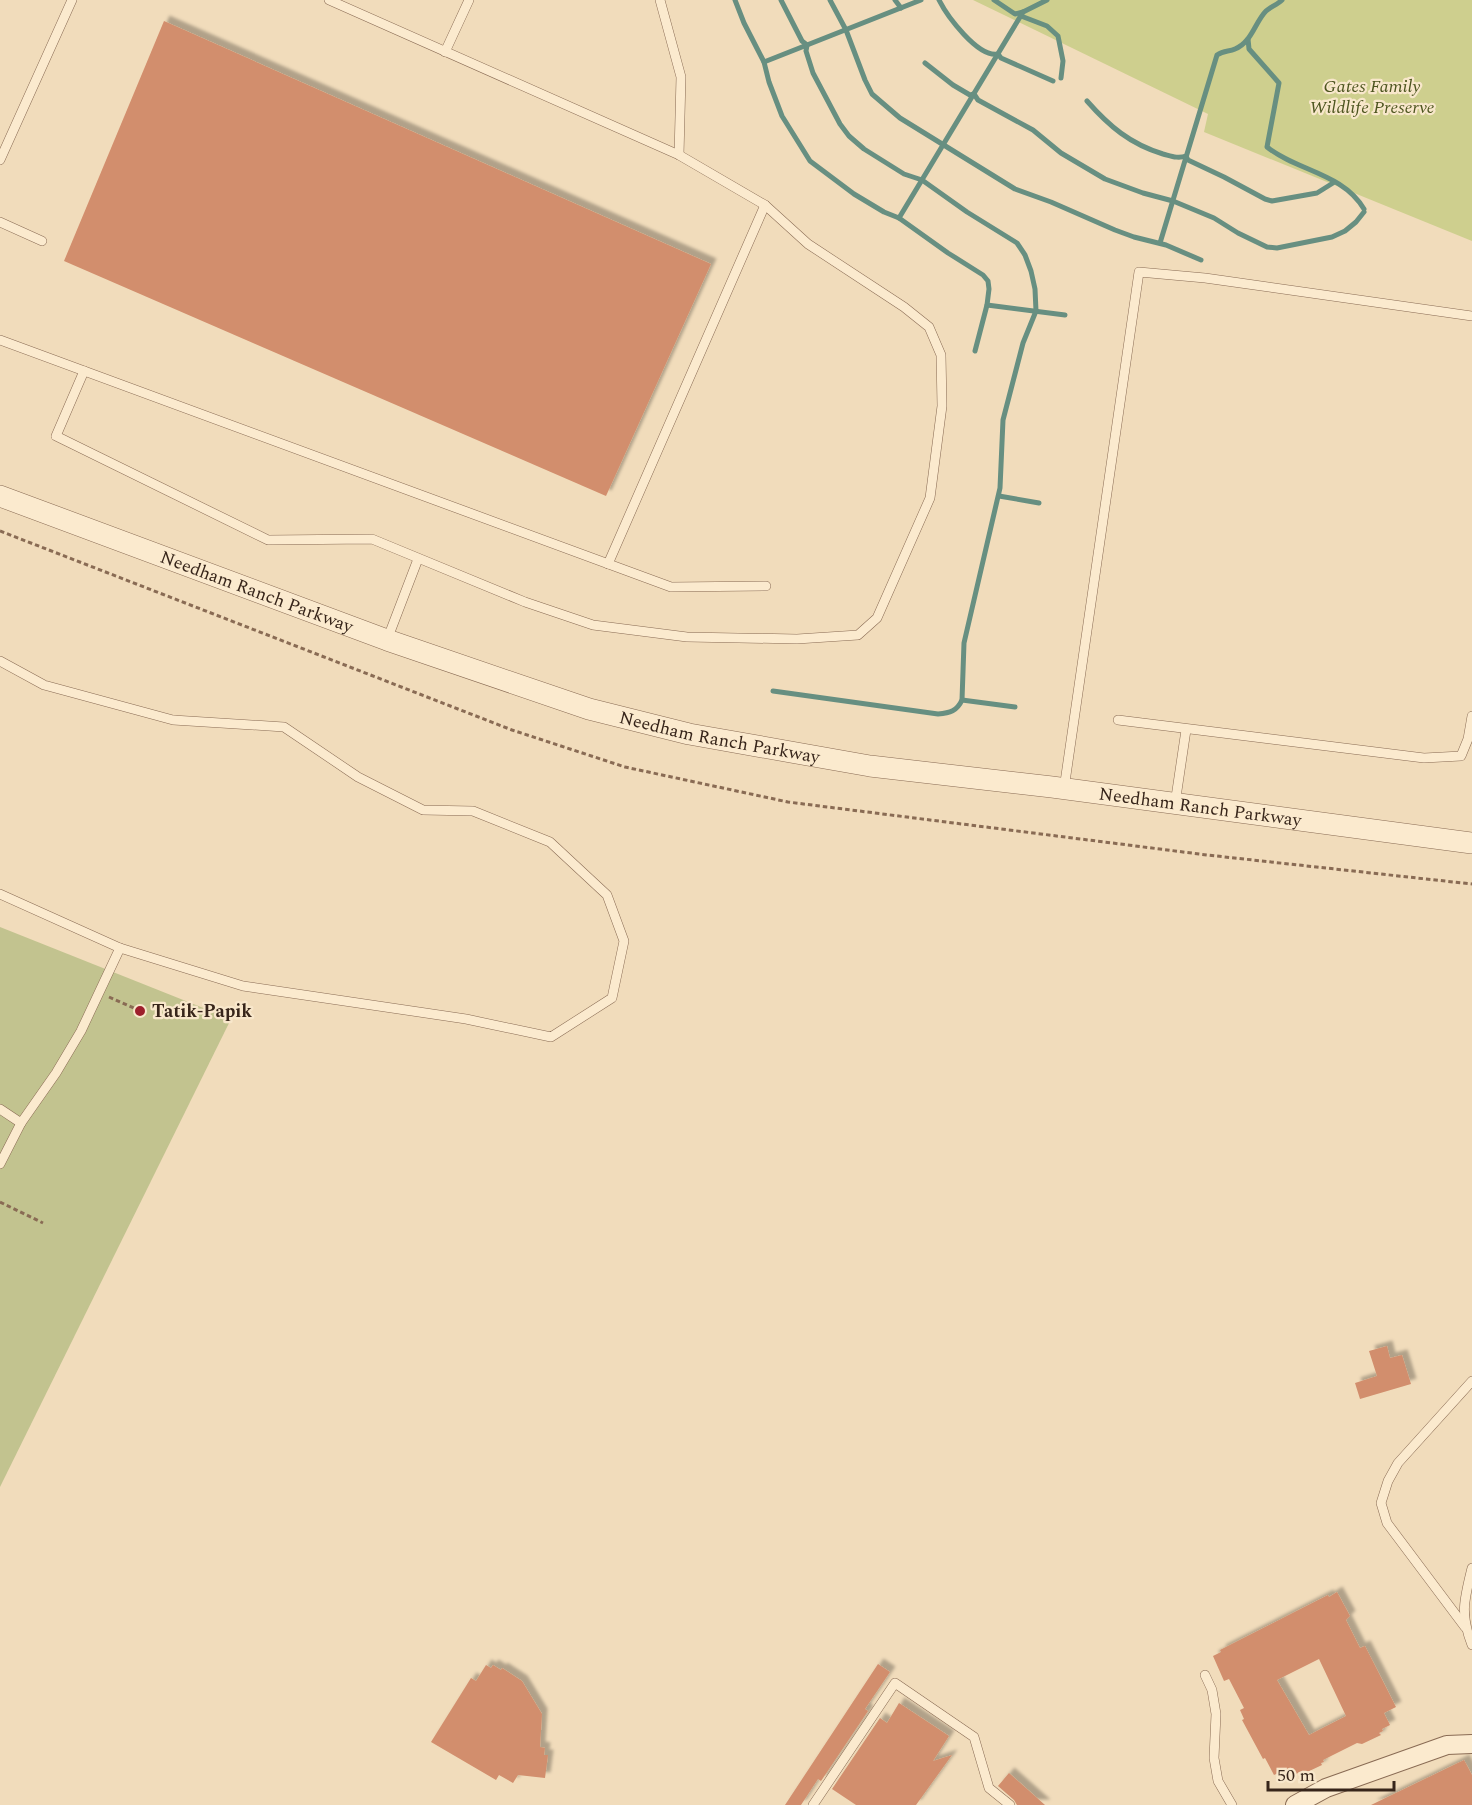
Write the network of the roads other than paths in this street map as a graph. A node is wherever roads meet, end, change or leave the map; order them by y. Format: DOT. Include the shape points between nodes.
graph roads {
  1 [pos="72,0"];
  2 [pos="329,0"];
  3 [pos="469,0"];
  4 [pos="660,0"];
  5 [pos="445,52"];
  6 [pos="679,155"];
  7 [pos="0,160"];
  8 [pos="765,205"];
  9 [pos="0,222"];
  10 [pos="42,241"];
  11 [pos="1472,316"];
  12 [pos="0,340"];
  13 [pos="84,371"];
  14 [pos="0,496"];
  15 [pos="418,559"];
  16 [pos="608,564"];
  17 [pos="766,586"];
  18 [pos="387,640"];
  19 [pos="0,661"];
  20 [pos="1472,716"];
  21 [pos="1118,720"];
  22 [pos="1186,730"];
  23 [pos="1472,755"];
  24 [pos="1461,756"];
  25 [pos="1064,789"];
  26 [pos="1175,804"];
  27 [pos="1472,843"];
  28 [pos="0,894"];
  29 [pos="120,948"];
  30 [pos="0,1108"];
  31 [pos="21,1123"];
  32 [pos="0,1164"];
  33 [pos="1472,1381"];
  34 [pos="1472,1568"];
  35 [pos="1465,1627"];
  36 [pos="1472,1645"];
  37 [pos="1205,1674"];
  38 [pos="1472,1744"];
  39 [pos="813,1805"];
  40 [pos="1010,1805"];
  41 [pos="1232,1805"];
  42 [pos="1295,1805"];
  1 -- 7 [label="lane"];
  2 -- 5 [label="lane"];
  3 -- 5 [label="lane"];
  4 -- 6 [label="lane" via="681,77"];
  5 -- 6 [label="lane"];
  6 -- 8 [label="lane"];
  8 -- 15 [label="lane" via="808,244 929,327 941,355 942,406 930,498 877,618 858,635 797,639 687,637 594,625"];
  8 -- 16 [label="lane"];
  9 -- 10 [label="lane"];
  11 -- 25 [label="lane" via="1139,272"];
  12 -- 13 [label="lane"];
  13 -- 15 [label="lane" via="56,436 268,540 372,539"];
  13 -- 16 [label="lane"];
  14 -- 18 [label="street, Needham Ranch Parkway"];
  15 -- 18 [label="lane"];
  16 -- 17 [label="lane" via="671,587"];
  18 -- 25 [label="street, Needham Ranch Parkway" via="589,709 689,734 870,766"];
  19 -- 29 [label="lane" via="44,685 173,720 284,727 358,777 423,810 473,811 550,842 607,895 624,941 612,998 550,1037 466,1019 243,986"];
  20 -- 24 [label="lane"];
  21 -- 22 [label="lane"];
  22 -- 24 [label="lane" via="1424,758"];
  22 -- 26 [label="lane"];
  23 -- 24 [label="lane"];
  25 -- 26 [label="street, Needham Ranch Parkway"];
  26 -- 27 [label="street, Needham Ranch Parkway"];
  28 -- 29 [label="lane"];
  29 -- 31 [label="lane" via="81,1031"];
  30 -- 31 [label="lane"];
  31 -- 32 [label="lane"];
  33 -- 35 [label="lane" via="1398,1463 1381,1503 1387,1523"];
  34 -- 35 [label="lane" via="1464,1603"];
  35 -- 36 [label="lane"];
  37 -- 41 [label="lane" via="1216,1714 1214,1758 1218,1781"];
  38 -- 42 [label="street" via="1447,1745 1326,1788"];
  39 -- 40 [label="lane" via="895,1683 974,1737 989,1788"];
}
